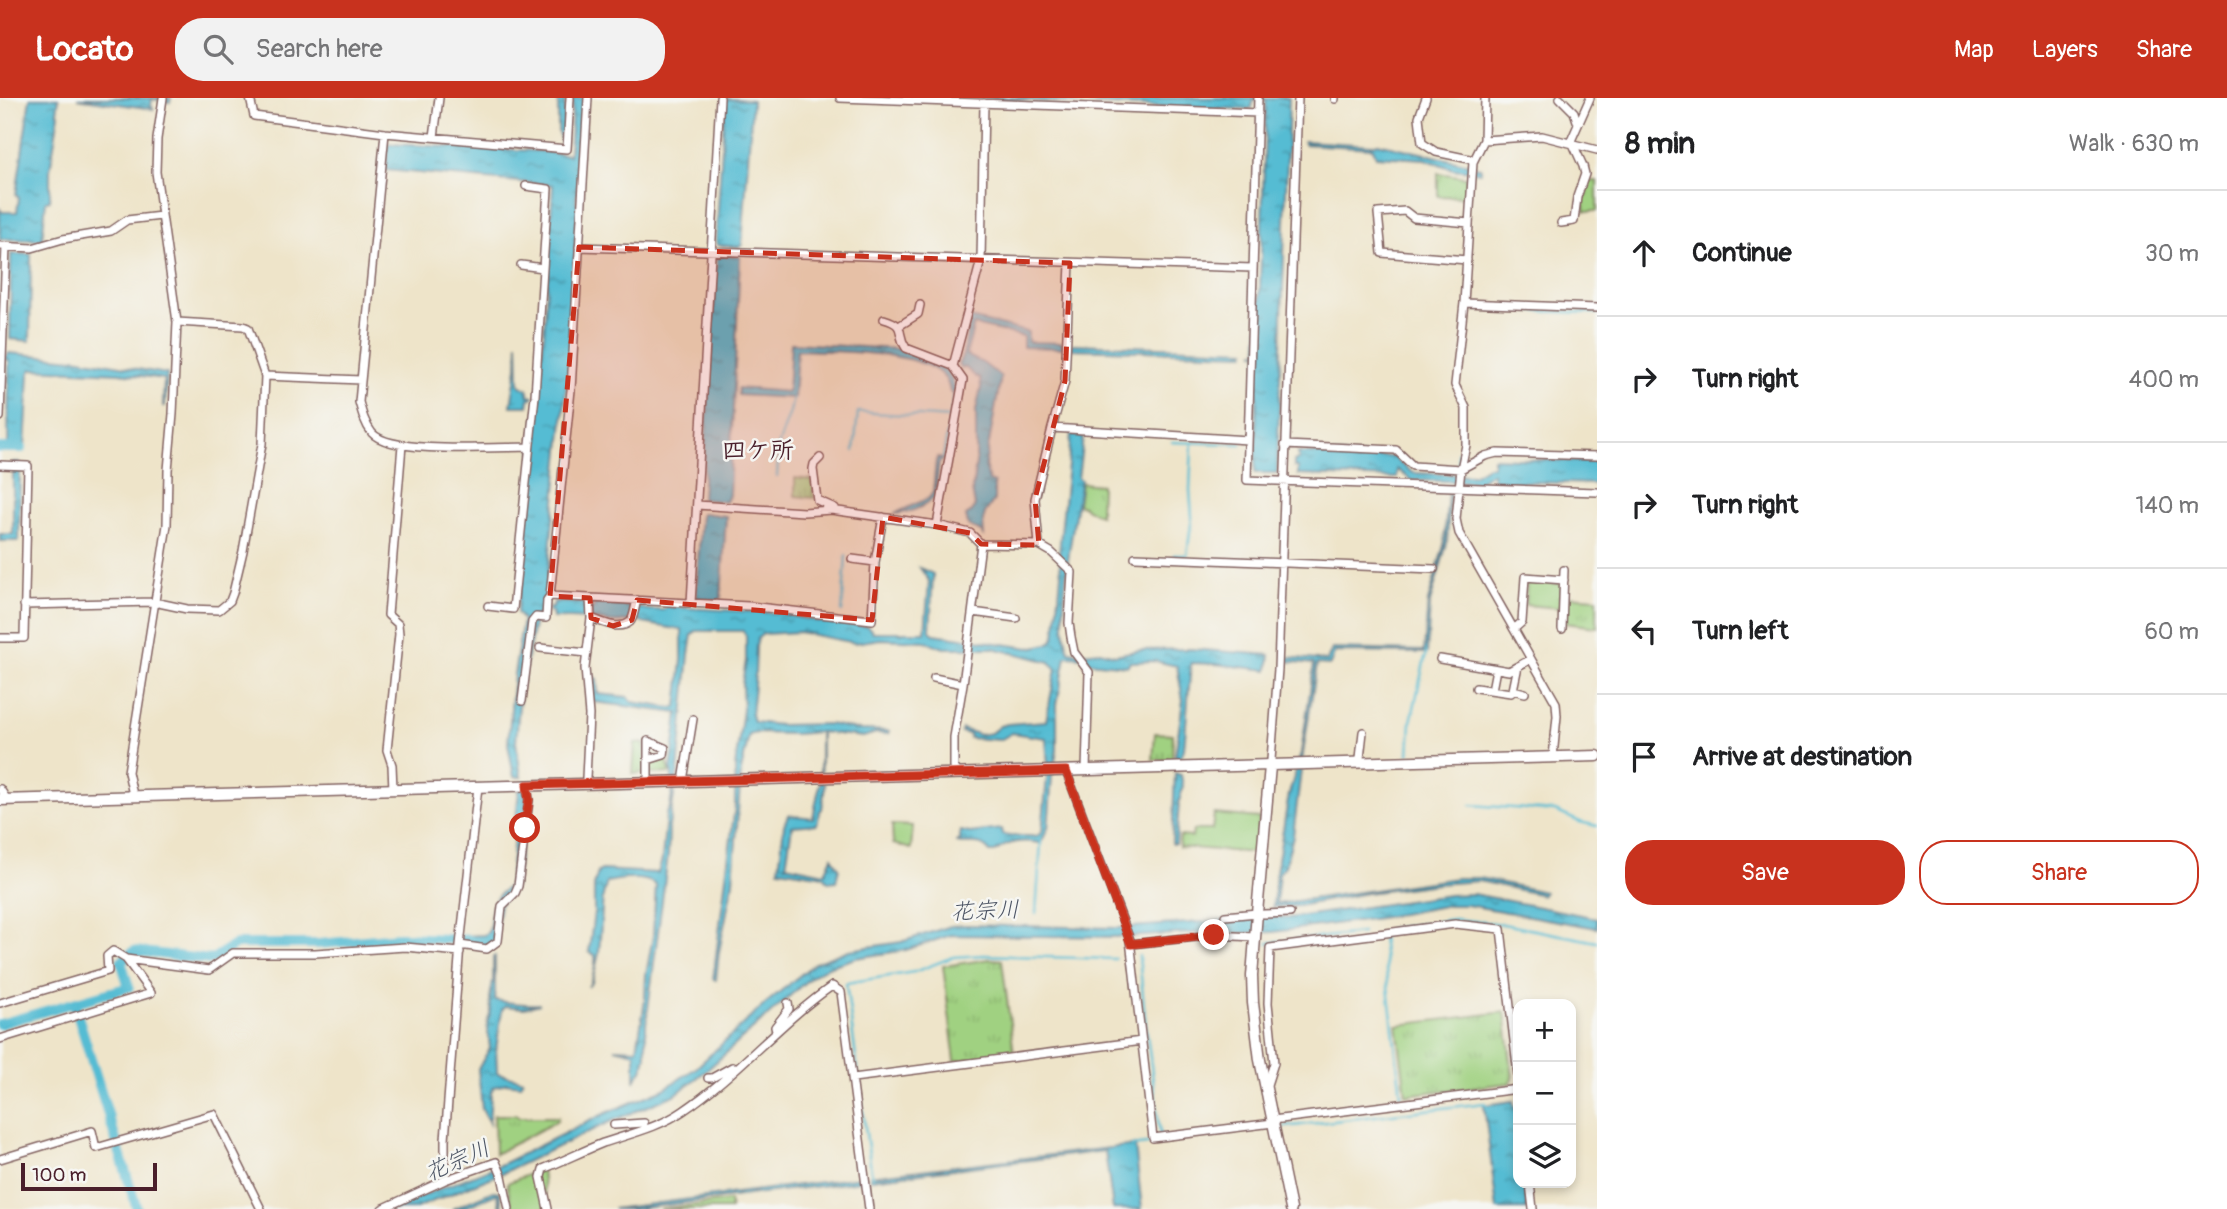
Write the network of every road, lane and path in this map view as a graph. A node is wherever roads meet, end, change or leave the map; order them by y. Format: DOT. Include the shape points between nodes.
graph roads {
  1 [pos="163,98"];
  2 [pos="250,98"];
  3 [pos="439,98"];
  4 [pos="570,98"];
  5 [pos="588,98"];
  6 [pos="720,98"];
  7 [pos="840,98"];
  8 [pos="1298,98"];
  9 [pos="1426,98"];
  10 [pos="1485,98"];
  11 [pos="1590,98"];
  12 [pos="1558,99"];
  13 [pos="984,103"];
  14 [pos="1258,105"];
  15 [pos="1578,124"];
  16 [pos="385,135"];
  17 [pos="434,137"];
  18 [pos="1484,140"];
  19 [pos="1572,143"];
  20 [pos="1597,150"];
  21 [pos="1474,160"];
  22 [pos="526,187"];
  23 [pos="161,216"];
  24 [pos="1469,223"];
  25 [pos="1561,223"];
  26 [pos="3,246"];
  27 [pos="579,247"];
  28 [pos="711,251"];
  29 [pos="981,260"];
  30 [pos="1467,260"];
  31 [pos="1070,263"];
  32 [pos="521,265"];
  33 [pos="543,268"];
  34 [pos="1253,268"];
  35 [pos="1464,303"];
  36 [pos="920,306"];
  37 [pos="1597,308"];
  38 [pos="884,319"];
  39 [pos="177,322"];
  40 [pos="899,326"];
  41 [pos="953,366"];
  42 [pos="265,376"];
  43 [pos="361,380"];
  44 [pos="0,417"];
  45 [pos="1052,428"];
  46 [pos="1248,440"];
  47 [pos="402,445"];
  48 [pos="1285,445"];
  49 [pos="529,447"];
  50 [pos="1597,456"];
  51 [pos="820,458"];
  52 [pos="0,465"];
  53 [pos="1461,469"];
  54 [pos="1284,481"];
  55 [pos="1461,487"];
  56 [pos="1597,492"];
  57 [pos="697,505"];
  58 [pos="842,512"];
  59 [pos="883,517"];
  60 [pos="937,524"];
  61 [pos="981,544"];
  62 [pos="1039,545"];
  63 [pos="1135,557"];
  64 [pos="852,559"];
  65 [pos="875,562"];
  66 [pos="1282,563"];
  67 [pos="1434,569"];
  68 [pos="1564,570"];
  69 [pos="1564,580"];
  70 [pos="550,596"];
  71 [pos="590,598"];
  72 [pos="637,600"];
  73 [pos="154,602"];
  74 [pos="691,603"];
  75 [pos="24,605"];
  76 [pos="488,606"];
  77 [pos="973,612"];
  78 [pos="591,618"];
  79 [pos="1016,618"];
  80 [pos="1514,629"];
  81 [pos="1562,629"];
  82 [pos="0,638"];
  83 [pos="540,648"];
  84 [pos="587,653"];
  85 [pos="1440,659"];
  86 [pos="1531,659"];
  87 [pos="1518,666"];
  88 [pos="1496,668"];
  89 [pos="934,678"];
  90 [pos="963,684"];
  91 [pos="1476,688"];
  92 [pos="1492,690"];
  93 [pos="1511,693"];
  94 [pos="1525,693"];
  95 [pos="522,701"];
  96 [pos="693,719"];
  97 [pos="1363,732"];
  98 [pos="1597,756"];
  99 [pos="1553,757"];
  100 [pos="1360,758"];
  101 [pos="648,760"];
  102 [pos="1271,763"];
  103 [pos="1086,770"];
  104 [pos="1066,771"];
  105 [pos="959,774"];
  106 [pos="684,775"];
  107 [pos="586,778"];
  108 [pos="648,781"];
  109 [pos="527,785"];
  110 [pos="478,787"];
  111 [pos="0,789"];
  112 [pos="393,789"];
  113 [pos="133,795"];
  114 [pos="3,800"];
  115 [pos="1290,913"];
  116 [pos="1259,914"];
  117 [pos="1225,916"];
  118 [pos="1255,936"];
  119 [pos="1130,942"];
  120 [pos="460,949"];
  121 [pos="126,959"];
  122 [pos="0,1003"];
  123 [pos="788,1003"];
  124 [pos="776,1032"];
  125 [pos="0,1039"];
  126 [pos="1142,1041"];
  127 [pos="1516,1062"];
  128 [pos="738,1066"];
  129 [pos="708,1078"];
  130 [pos="853,1078"];
  131 [pos="1266,1089"];
  132 [pos="1513,1090"];
  133 [pos="1273,1122"];
  134 [pos="644,1123"];
  135 [pos="614,1125"];
  136 [pos="0,1159"];
  137 [pos="445,1180"];
  138 [pos="1531,1188"];
  139 [pos="261,1209"];
  140 [pos="382,1209"];
  141 [pos="509,1209"];
  142 [pos="548,1209"];
  143 [pos="869,1209"];
  144 [pos="1291,1209"];
  145 [pos="1533,1209"];
  1 -- 23 [label="street" via="156,156"];
  2 -- 16 [label="street" via="254,116"];
  3 -- 17 [label="street"];
  4 -- 17 [label="street" via="567,149"];
  5 -- 27 [label="street"];
  6 -- 28 [label="street"];
  7 -- 13 [label="street"];
  8 -- 48 [label="street"];
  9 -- 21 [label="street" via="1419,117 1422,143 1436,152"];
  10 -- 18 [label="street"];
  11 -- 15 [label="street"];
  12 -- 15 [label="street" via="1574,112"];
  13 -- 14 [label="street"];
  13 -- 29 [label="street"];
  14 -- 34 [label="street"];
  15 -- 19 [label="street"];
  16 -- 17 [label="street"];
  16 -- 43 [label="street"];
  18 -- 19 [label="street" via="1542,136"];
  18 -- 21 [label="street"];
  19 -- 20 [label="street"];
  19 -- 25 [label="street" via="1585,174 1574,221"];
  21 -- 24 [label="street"];
  22 -- 33 [label="street" via="548,189"];
  23 -- 26 [label="street" via="127,220 111,231 32,248"];
  23 -- 39 [label="street"];
  24 -- 30 [label="street"];
  24 -- 30 [label="street" via="1414,218 1405,211 1378,213 1382,253"];
  26 -- 44 [label="street"];
  27 -- 28 [label="street"];
  27 -- 70 [label="street" via="571,390"];
  28 -- 29 [label="street"];
  28 -- 57 [label="street"];
  29 -- 31 [label="street"];
  29 -- 41 [label="street"];
  30 -- 35 [label="street"];
  31 -- 34 [label="street"];
  31 -- 45 [label="street" via="1065,381"];
  32 -- 33 [label="street"];
  33 -- 49 [label="street"];
  34 -- 46 [label="street"];
  35 -- 37 [label="street"];
  35 -- 53 [label="street" via="1455,385 1466,408"];
  36 -- 40 [label="street" via="918,314"];
  38 -- 40 [label="street"];
  39 -- 42 [label="street" via="248,328"];
  39 -- 73 [label="street" via="167,525"];
  40 -- 41 [label="street" via="906,348"];
  41 -- 60 [label="street" via="963,380"];
  42 -- 43 [label="street"];
  42 -- 73 [label="street" via="257,481 230,601 219,610"];
  43 -- 47 [label="street" via="359,402 373,434 384,442"];
  45 -- 46 [label="street"];
  45 -- 62 [label="street" via="1035,499"];
  46 -- 54 [label="street" via="1247,480"];
  47 -- 49 [label="street"];
  47 -- 112 [label="street" via="388,615 398,624 399,634 387,750"];
  48 -- 53 [label="street" via="1396,450 1413,466"];
  48 -- 54 [label="street"];
  49 -- 76 [label="street" via="513,609"];
  50 -- 53 [label="street" via="1497,453"];
  51 -- 58 [label="street" via="813,468 817,500"];
  52 -- 75 [label="street" via="28,466"];
  53 -- 55 [label="street"];
  54 -- 55 [label="street"];
  54 -- 66 [label="street"];
  55 -- 56 [label="street"];
  55 -- 80 [label="street" via="1456,519 1459,533"];
  57 -- 58 [label="street"];
  57 -- 74 [label="street"];
  58 -- 59 [label="street"];
  59 -- 60 [label="street"];
  59 -- 65 [label="street"];
  60 -- 61 [label="street" via="970,533"];
  61 -- 62 [label="street"];
  61 -- 77 [label="street"];
  62 -- 103 [label="street" via="1072,572 1071,637 1074,652 1089,672"];
  63 -- 66 [label="street"];
  64 -- 65 [label="street"];
  65 -- 74 [label="street" via="872,620"];
  66 -- 67 [label="street"];
  66 -- 102 [label="street"];
  68 -- 69 [label="street"];
  69 -- 80 [label="street" via="1525,578 1522,622"];
  69 -- 81 [label="street"];
  70 -- 71 [label="street"];
  70 -- 95 [label="street" via="546,618 536,617 532,622"];
  71 -- 72 [label="street"];
  71 -- 78 [label="street"];
  72 -- 74 [label="street"];
  72 -- 78 [label="street" via="628,623 613,626"];
  73 -- 75 [label="street"];
  73 -- 113 [label="street" via="128,772"];
  75 -- 82 [label="street" via="23,638"];
  77 -- 79 [label="street"];
  77 -- 90 [label="street"];
  78 -- 84 [label="street"];
  80 -- 86 [label="street"];
  83 -- 84 [label="street"];
  84 -- 107 [label="street"];
  85 -- 88 [label="street"];
  86 -- 87 [label="street"];
  86 -- 99 [label="street" via="1556,703"];
  87 -- 88 [label="street" via="1509,671"];
  87 -- 94 [label="street" via="1513,690"];
  88 -- 92 [label="street"];
  89 -- 90 [label="street"];
  90 -- 105 [label="street" via="954,737 954,767"];
  91 -- 92 [label="street"];
  92 -- 93 [label="street"];
  96 -- 106 [label="street"];
  97 -- 100 [label="street"];
  98 -- 99 [label="street"];
  99 -- 102 [label="street"];
  101 -- 108 [label="street"];
  102 -- 103 [label="street"];
  102 -- 116 [label="street"];
  103 -- 104 [label="street"];
  104 -- 105 [label="street"];
  104 -- 119 [label="street"];
  105 -- 108 [label="street"];
  108 -- 109 [label="street"];
  109 -- 110 [label="street"];
  109 -- 120 [label="street" via="518,886 502,906 498,942 487,949"];
  110 -- 112 [label="street"];
  110 -- 120 [label="street"];
  111 -- 114 [label="street"];
  112 -- 113 [label="street"];
  113 -- 114 [label="street"];
  115 -- 116 [label="street"];
  116 -- 117 [label="street"];
  116 -- 118 [label="street"];
  118 -- 119 [label="street"];
  118 -- 131 [label="street" via="1253,1003"];
  119 -- 126 [label="street"];
  120 -- 121 [label="street" via="233,953 209,970"];
  120 -- 137 [label="street"];
  121 -- 122 [label="street" via="113,951 107,956 108,971"];
  121 -- 125 [label="street" via="151,993"];
  123 -- 124 [label="street"];
  124 -- 128 [label="street"];
  124 -- 130 [label="street" via="832,986 838,989"];
  126 -- 130 [label="street"];
  126 -- 133 [label="street" via="1153,1138"];
  127 -- 131 [label="street" via="1501,929 1455,924 1270,947 1273,1063"];
  128 -- 129 [label="street"];
  128 -- 142 [label="street" via="680,1114 544,1169 541,1177"];
  130 -- 143 [label="street"];
  131 -- 133 [label="street"];
  132 -- 133 [label="street"];
  133 -- 144 [label="street"];
  134 -- 135 [label="street"];
  136 -- 139 [label="street" via="92,1130 96,1148 214,1114"];
  137 -- 140 [label="street"];
  137 -- 141 [label="street" via="496,1162"];
  138 -- 145 [label="street"];
}
